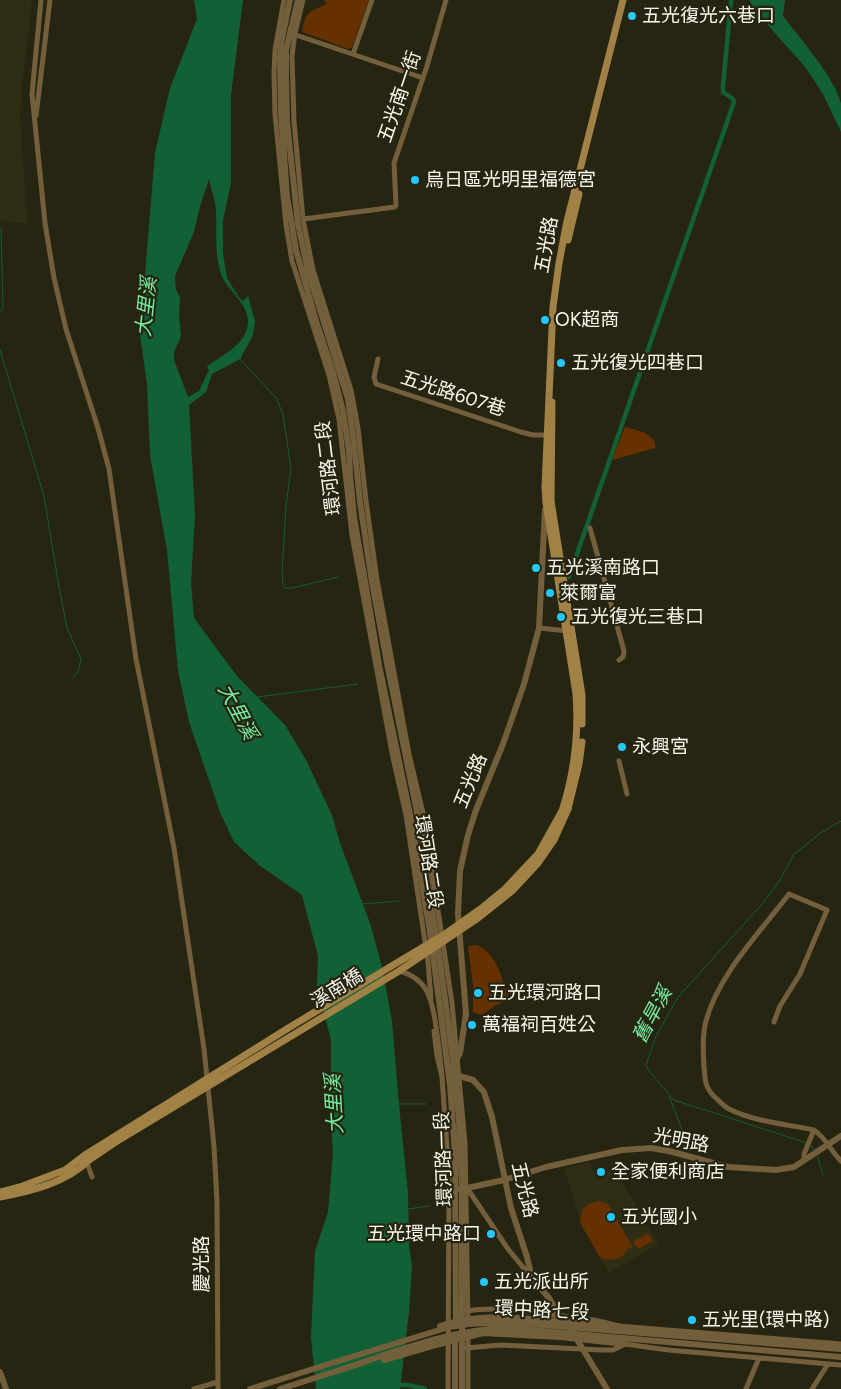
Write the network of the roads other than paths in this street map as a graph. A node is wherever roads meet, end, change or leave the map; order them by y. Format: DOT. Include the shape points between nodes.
graph roads {
  1 [pos="41,0"];
  2 [pos="50,0"];
  3 [pos="284,0"];
  4 [pos="290,0"];
  5 [pos="298,0"];
  6 [pos="303,0"];
  7 [pos="372,0"];
  8 [pos="446,0"];
  9 [pos="623,0"];
  10 [pos="628,0"];
  11 [pos="286,33"];
  12 [pos="353,54"];
  13 [pos="423,78"];
  14 [pos="35,124"];
  15 [pos="303,219"];
  16 [pos="378,359"];
  17 [pos="546,435"];
  18 [pos="354,474"];
  19 [pos="357,502"];
  20 [pos="549,502"];
  21 [pos="590,528"];
  22 [pos="539,628"];
  23 [pos="567,630"];
  24 [pos="573,636"];
  25 [pos="620,660"];
  26 [pos="619,761"];
  27 [pos="627,794"];
  28 [pos="565,810"];
  29 [pos="432,931"];
  30 [pos="399,971"];
  31 [pos="774,1022"];
  32 [pos="440,1060"];
  33 [pos="455,1071"];
  34 [pos="442,1077"];
  35 [pos="813,1131"];
  36 [pos="841,1136"];
  37 [pos="828,1145"];
  38 [pos="87,1160"];
  39 [pos="804,1160"];
  40 [pos="841,1161"];
  41 [pos="92,1177"];
  42 [pos="504,1180"];
  43 [pos="458,1188"];
  44 [pos="0,1192"];
  45 [pos="0,1197"];
  46 [pos="532,1278"];
  47 [pos="462,1311"];
  48 [pos="448,1314"];
  49 [pos="557,1318"];
  50 [pos="567,1323"];
  51 [pos="618,1326"];
  52 [pos="663,1329"];
  53 [pos="673,1330"];
  54 [pos="577,1339"];
  55 [pos="625,1344"];
  56 [pos="841,1344"];
  57 [pos="458,1349"];
  58 [pos="841,1349"];
  59 [pos="584,1350"];
  60 [pos="663,1350"];
  61 [pos="673,1351"];
  62 [pos="841,1356"];
  63 [pos="759,1358"];
  64 [pos="335,1362"];
  65 [pos="828,1364"];
  66 [pos="841,1365"];
  67 [pos="337,1371"];
  68 [pos="0,1372"];
  69 [pos="218,1382"];
  70 [pos="6,1389"];
  71 [pos="194,1389"];
  72 [pos="218,1389"];
  73 [pos="250,1389"];
  74 [pos="280,1389"];
  75 [pos="448,1389"];
  76 [pos="454,1389"];
  77 [pos="462,1389"];
  78 [pos="468,1389"];
  79 [pos="607,1389"];
  80 [pos="746,1389"];
  81 [pos="812,1389"];
  1 -- 14 [label="street" via="32,94"];
  2 -- 14 [label="street"];
  3 -- 11 [label="street, 環河路二段"];
  4 -- 11 [label="street, 環河路二段"];
  5 -- 11 [label="street, 環河路二段"];
  6 -- 11 [label="street, 環河路二段"];
  7 -- 12 [label="street"];
  8 -- 13 [label="street, 五光南一街"];
  9 -- 17 [label="main road, 五光路" via="559,263 553,308"];
  10 -- 20 [label="main road, 五光路" via="563,264 552,400"];
  11 -- 12 [label="street"];
  11 -- 15 [label="street, 環河路二段" via="292,56"];
  11 -- 18 [label="street, 環河路二段" via="287,122 298,224 308,271 348,399"];
  11 -- 18 [label="street, 環河路二段" via="275,50 276,114 286,225 292,261 329,375"];
  12 -- 13 [label="street"];
  13 -- 15 [label="street, 五光南一街" via="394,163 395,207"];
  14 -- 69 [label="street, 慶光路" via="54,278 66,329 109,470 136,659 174,848 204,1049 217,1202"];
  15 -- 18 [label="street, 環河路二段" via="313,270 351,390 358,428"];
  16 -- 17 [label="street, 五光路607巷" via="374,377 376,384 521,432"];
  17 -- 20 [label="main road, 五光路"];
  18 -- 19 [label="street, 環河路二段"];
  18 -- 19 [label="street, 環河路二段"];
  19 -- 29 [label="street, 環河路二段" via="380,665"];
  19 -- 29 [label="street, 環河路二段" via="380,598 423,813"];
  20 -- 22 [label="street, 五光路"];
  20 -- 23 [label="main road, 五光路"];
  20 -- 24 [label="main road, 五光路"];
  21 -- 25 [label="street" via="624,650"];
  22 -- 23 [label="street"];
  22 -- 33 [label="street, 五光路" via="524,684 476,810 460,871 458,914 466,1014"];
  23 -- 24 [label="street"];
  23 -- 28 [label="main road, 五光路" via="578,725"];
  24 -- 28 [label="main road, 五光路" via="582,695 582,724 579,764"];
  26 -- 27 [label="street"];
  28 -- 30 [label="main road, 溪南橋, bridge" via="554,840 512,891"];
  28 -- 38 [label="main road, 溪南橋, bridge" via="538,854 483,907 445,934 290,1027"];
  29 -- 33 [label="street, 環河路一段"];
  29 -- 34 [label="street, 環河路一段" via="437,1056"];
  30 -- 32 [label="street, bridge" via="418,980 430,995"];
  30 -- 38 [label="main road, 溪南橋, bridge"];
  31 -- 35 [label="street" via="800,974 827,910 789,894 740,956 709,1011 703,1052 704,1080 710,1093 728,1109 755,1119"];
  32 -- 33 [label="street, bridge"];
  32 -- 34 [label="street, bridge"];
  33 -- 34 [label="street"];
  33 -- 42 [label="street, 五光路" via="473,1080 484,1092"];
  33 -- 43 [label="street, 環河路一段"];
  33 -- 43 [label="street, 環河路一段"];
  34 -- 43 [label="street, 環河路一段" via="448,1143"];
  35 -- 37 [label="street" via="820,1134"];
  35 -- 39 [label="street"];
  36 -- 37 [label="street, 光明路"];
  37 -- 39 [label="street, 光明路"];
  37 -- 40 [label="street"];
  38 -- 41 [label="street"];
  38 -- 44 [label="main road"];
  38 -- 45 [label="main road" via="67,1176"];
  39 -- 42 [label="street, 光明路" via="794,1167 776,1170 728,1167 651,1148 622,1150"];
  42 -- 43 [label="street, 光明路"];
  42 -- 46 [label="street, 五光路"];
  43 -- 46 [label="street, 五光路"];
  43 -- 47 [label="street, 環河路一段"];
  43 -- 47 [label="street, 環河路一段"];
  43 -- 48 [label="street, 環河路一段"];
  46 -- 49 [label="street, 五光路" via="549,1298"];
  47 -- 48 [label="street, 環中路七段"];
  47 -- 49 [label="street, 環中路七段" via="513,1310"];
  47 -- 57 [label="street, 環河路一段"];
  47 -- 57 [label="street, 環河路一段"];
  48 -- 57 [label="street, 環河路一段"];
  49 -- 50 [label="street"];
  49 -- 51 [label="street, 環中路七段" via="602,1321"];
  49 -- 64 [label="street, bridge" via="483,1316 459,1320 367,1348"];
  50 -- 51 [label="street"];
  50 -- 54 [label="street"];
  51 -- 52 [label="street, 環中路七段"];
  52 -- 53 [label="street, 環中路七段"];
  52 -- 60 [label="street" via="667,1343"];
  53 -- 56 [label="street, 環中路七段"];
  53 -- 61 [label="street"];
  54 -- 55 [label="street"];
  54 -- 59 [label="street"];
  54 -- 67 [label="street, bridge" via="483,1333"];
  55 -- 59 [label="street, 環中路七段" via="613,1350"];
  55 -- 60 [label="street, 環中路七段"];
  57 -- 59 [label="street, 環中路七段" via="501,1345"];
  57 -- 75 [label="street, 環河路一段"];
  57 -- 76 [label="street, 環河路一段"];
  57 -- 77 [label="street, 環河路一段"];
  57 -- 78 [label="street, 環河路一段"];
  58 -- 64 [label="street, 環中路七段, bridge" via="506,1322 449,1328"];
  59 -- 79 [label="street"];
  60 -- 61 [label="street, 環中路七段"];
  61 -- 63 [label="street, 環中路七段"];
  62 -- 67 [label="street, 環中路七段, bridge" via="484,1328 450,1335"];
  63 -- 65 [label="street, 環中路七段"];
  63 -- 80 [label="street"];
  64 -- 73 [label="street, 環中路七段"];
  65 -- 66 [label="street, 環中路七段"];
  65 -- 81 [label="street"];
  67 -- 74 [label="street, 環中路七段"];
  68 -- 70 [label="street"];
  69 -- 71 [label="street"];
  69 -- 72 [label="street, 慶光路"];
}
